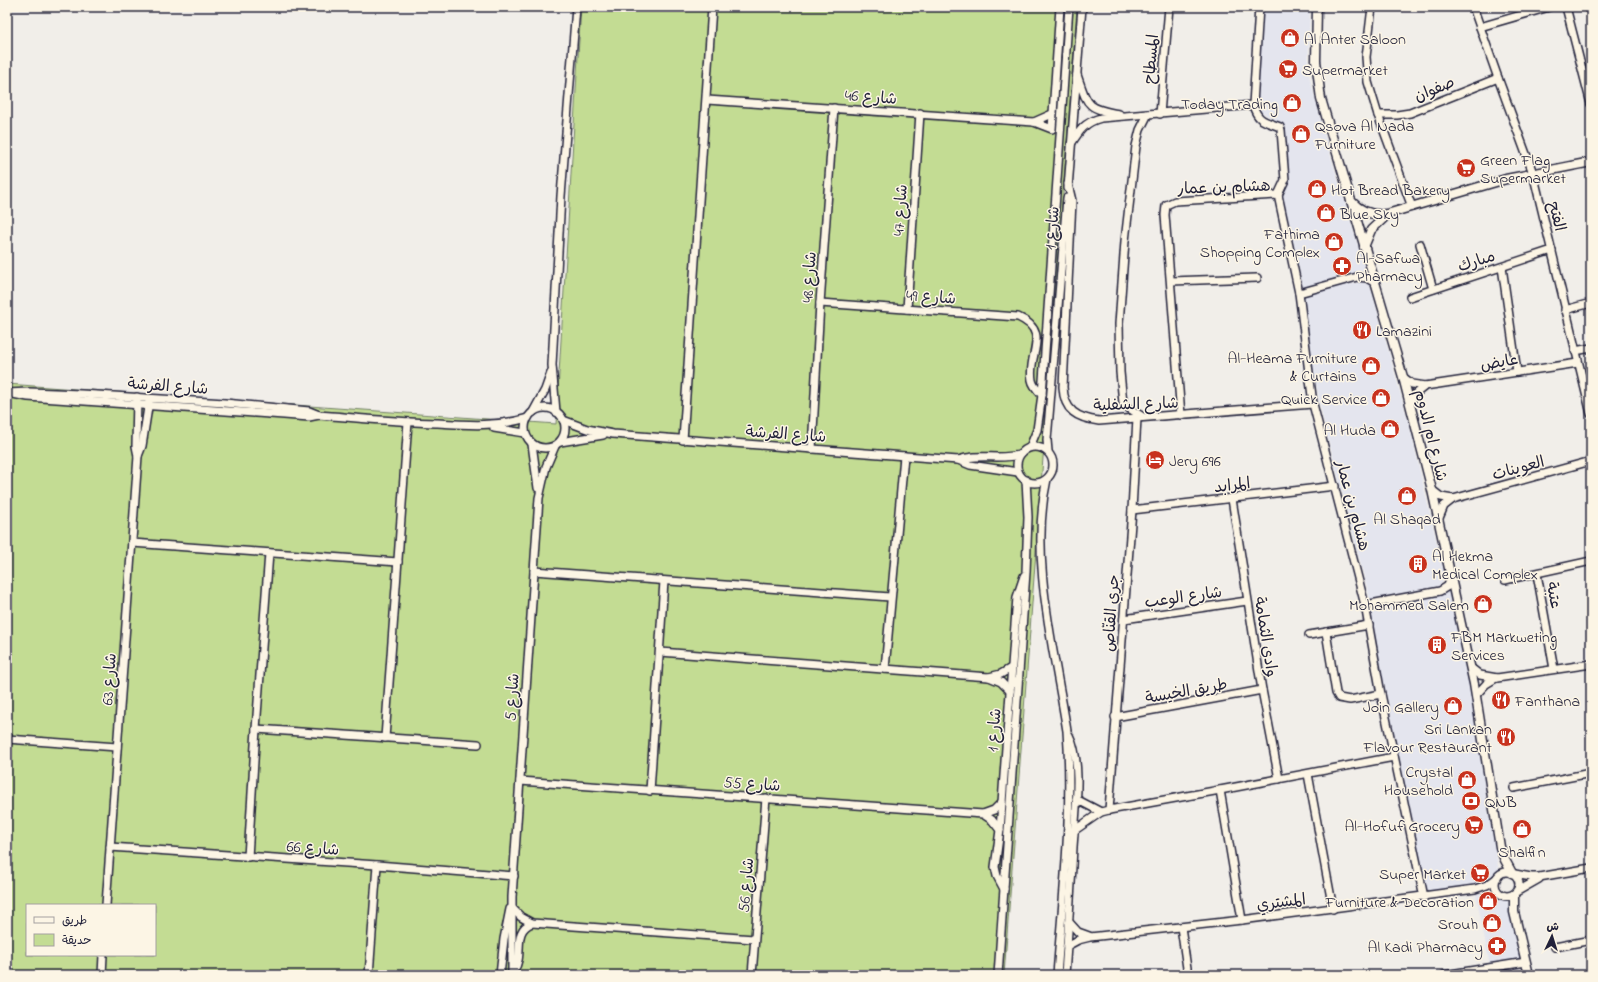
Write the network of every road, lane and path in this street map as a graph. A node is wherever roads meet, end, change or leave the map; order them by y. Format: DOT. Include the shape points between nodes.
graph roads {
  1 [pos="576,7"];
  2 [pos="712,7"];
  3 [pos="1060,7"];
  4 [pos="1069,7"];
  5 [pos="1082,7"];
  6 [pos="1169,7"];
  7 [pos="1259,7"];
  8 [pos="1317,7"];
  9 [pos="1372,7"];
  10 [pos="1473,7"];
  11 [pos="1549,7"];
  12 [pos="1566,7"];
  13 [pos="1480,27"];
  14 [pos="1076,74"];
  15 [pos="1498,78"];
  16 [pos="707,100"];
  17 [pos="1591,104"];
  18 [pos="1253,105"];
  19 [pos="834,108"];
  20 [pos="920,113"];
  21 [pos="1052,114"];
  22 [pos="1148,114"];
  23 [pos="1160,114"];
  24 [pos="1127,115"];
  25 [pos="1378,115"];
  26 [pos="1034,122"];
  27 [pos="1071,144"];
  28 [pos="1591,162"];
  29 [pos="1533,173"];
  30 [pos="1068,184"];
  31 [pos="1278,195"];
  32 [pos="1351,200"];
  33 [pos="1412,207"];
  34 [pos="1387,214"];
  35 [pos="1420,244"];
  36 [pos="1364,248"];
  37 [pos="1552,250"];
  38 [pos="1502,267"];
  39 [pos="1257,278"];
  40 [pos="1171,281"];
  41 [pos="1375,283"];
  42 [pos="1433,289"];
  43 [pos="1299,293"];
  44 [pos="1410,297"];
  45 [pos="820,303"];
  46 [pos="1591,303"];
  47 [pos="907,309"];
  48 [pos="1565,310"];
  49 [pos="1591,348"];
  50 [pos="1575,351"];
  51 [pos="1578,363"];
  52 [pos="552,365"];
  53 [pos="1517,372"];
  54 [pos="1403,377"];
  55 [pos="1425,386"];
  56 [pos="10,393"];
  57 [pos="1042,396"];
  58 [pos="1589,399"];
  59 [pos="137,401"];
  60 [pos="149,402"];
  61 [pos="1410,403"];
  62 [pos="1313,404"];
  63 [pos="556,412"];
  64 [pos="1591,414"];
  65 [pos="530,415"];
  66 [pos="1181,415"];
  67 [pos="1140,417"];
  68 [pos="563,420"];
  69 [pos="408,422"];
  70 [pos="476,425"];
  71 [pos="525,433"];
  72 [pos="613,434"];
  73 [pos="683,440"];
  74 [pos="532,444"];
  75 [pos="557,444"];
  76 [pos="1030,447"];
  77 [pos="812,449"];
  78 [pos="1048,451"];
  79 [pos="1019,455"];
  80 [pos="138,456"];
  81 [pos="904,456"];
  82 [pos="958,460"];
  83 [pos="1591,461"];
  84 [pos="1018,472"];
  85 [pos="1047,479"];
  86 [pos="1026,480"];
  87 [pos="1335,486"];
  88 [pos="1432,490"];
  89 [pos="539,498"];
  90 [pos="1232,499"];
  91 [pos="1453,499"];
  92 [pos="1132,510"];
  93 [pos="1439,518"];
  94 [pos="132,543"];
  95 [pos="269,553"];
  96 [pos="1591,561"];
  97 [pos="398,562"];
  98 [pos="534,571"];
  99 [pos="1026,572"];
  100 [pos="1537,574"];
  101 [pos="1452,576"];
  102 [pos="1505,580"];
  103 [pos="664,581"];
  104 [pos="890,597"];
  105 [pos="1247,601"];
  106 [pos="1365,606"];
  107 [pos="1124,619"];
  108 [pos="1369,625"];
  109 [pos="1326,632"];
  110 [pos="1309,635"];
  111 [pos="660,652"];
  112 [pos="1591,664"];
  113 [pos="1011,668"];
  114 [pos="1471,668"];
  115 [pos="885,669"];
  116 [pos="1554,669"];
  117 [pos="989,677"];
  118 [pos="1496,678"];
  119 [pos="1262,690"];
  120 [pos="1010,691"];
  121 [pos="1381,694"];
  122 [pos="1476,695"];
  123 [pos="1116,717"];
  124 [pos="256,728"];
  125 [pos="1068,731"];
  126 [pos="385,738"];
  127 [pos="7,739"];
  128 [pos="478,744"];
  129 [pos="117,747"];
  130 [pos="1394,757"];
  131 [pos="1591,773"];
  132 [pos="1308,774"];
  133 [pos="1279,779"];
  134 [pos="520,781"];
  135 [pos="1514,788"];
  136 [pos="650,790"];
  137 [pos="1220,790"];
  138 [pos="766,798"];
  139 [pos="1076,799"];
  140 [pos="1002,802"];
  141 [pos="1105,811"];
  142 [pos="983,814"];
  143 [pos="1000,830"];
  144 [pos="1074,830"];
  145 [pos="110,848"];
  146 [pos="248,857"];
  147 [pos="377,865"];
  148 [pos="1591,868"];
  149 [pos="1513,873"];
  150 [pos="514,876"];
  151 [pos="1547,876"];
  152 [pos="1496,878"];
  153 [pos="1005,889"];
  154 [pos="1475,889"];
  155 [pos="1498,892"];
  156 [pos="1516,893"];
  157 [pos="512,897"];
  158 [pos="1424,897"];
  159 [pos="106,904"];
  160 [pos="513,908"];
  161 [pos="1333,909"];
  162 [pos="1242,920"];
  163 [pos="1069,922"];
  164 [pos="532,923"];
  165 [pos="1181,927"];
  166 [pos="1090,936"];
  167 [pos="754,939"];
  168 [pos="1591,940"];
  169 [pos="1067,946"];
  170 [pos="1555,947"];
  171 [pos="103,956"];
  172 [pos="1526,962"];
  173 [pos="513,973"];
  174 [pos="102,975"];
  175 [pos="369,975"];
  176 [pos="500,975"];
  177 [pos="752,975"];
  178 [pos="998,975"];
  179 [pos="1057,975"];
  180 [pos="1065,975"];
  181 [pos="1188,975"];
  182 [pos="1444,975"];
  183 [pos="1530,975"];
  1 -- 52 [label="street" via="561,196"];
  2 -- 16 [label="street"];
  3 -- 21 [label="street"];
  4 -- 57 [label="street, شارع 1"];
  5 -- 14 [label="street, شارع 1"];
  6 -- 23 [label="street, المسطاح"];
  7 -- 18 [label="street"];
  8 -- 32 [label="street, شارع ام الدوم" via="1319,87"];
  9 -- 25 [label="street" via="1366,71"];
  10 -- 13 [label="street, الفتح"];
  11 -- 13 [label="street"];
  12 -- 17 [label="street"];
  13 -- 15 [label="street, الفتح"];
  14 -- 24 [label="street" via="1088,102 1094,108"];
  14 -- 27 [label="street, شارع 1"];
  15 -- 25 [label="street, صفوان" via="1410,113"];
  15 -- 29 [label="street, الفتح"];
  16 -- 19 [label="street, شارع 46"];
  16 -- 73 [label="street"];
  18 -- 23 [label="street"];
  18 -- 31 [label="street" via="1257,117 1280,127 1281,130 1285,180"];
  19 -- 20 [label="street, شارع 46"];
  19 -- 45 [label="street, شارع 48"];
  20 -- 26 [label="street, شارع 46"];
  20 -- 47 [label="street, شارع 47"];
  21 -- 26 [label="street, شارع 46"];
  21 -- 26 [label="street, شارع 46" via="1052,129"];
  22 -- 23 [label="street"];
  22 -- 24 [label="street"];
  22 -- 67 [label="street" via="1136,146 1119,324 1123,403"];
  24 -- 27 [label="street" via="1090,122"];
  25 -- 33 [label="street"];
  27 -- 30 [label="street, شارع 1"];
  28 -- 29 [label="street"];
  29 -- 33 [label="street" via="1493,182"];
  29 -- 37 [label="street, الفتح"];
  30 -- 67 [label="street, شارع الشفلية" via="1072,201 1063,396 1072,412 1082,418 1099,421"];
  30 -- 78 [label="street, شارع 1"];
  31 -- 40 [label="street, هشام بن عمار" via="1175,201 1166,205"];
  31 -- 43 [label="street, هشام بن عمار"];
  32 -- 34 [label="street" via="1366,213"];
  32 -- 36 [label="street, شارع ام الدوم"];
  33 -- 34 [label="street"];
  34 -- 36 [label="street" via="1371,230"];
  35 -- 42 [label="street"];
  36 -- 41 [label="street, شارع ام الدوم"];
  37 -- 38 [label="street, مبارك"];
  37 -- 48 [label="street, الفتح"];
  38 -- 42 [label="street, مبارك"];
  38 -- 53 [label="street"];
  39 -- 40 [label="street"];
  40 -- 66 [label="street, هشام بن عمار"];
  41 -- 43 [label="street" via="1367,278 1357,277"];
  41 -- 54 [label="street, شارع ام الدوم"];
  42 -- 44 [label="street, مبارك"];
  43 -- 62 [label="street, هشام بن عمار"];
  45 -- 47 [label="street, شارع 49"];
  45 -- 77 [label="street, شارع 48"];
  46 -- 48 [label="street"];
  47 -- 57 [label="street, شارع 49" via="1013,316 1023,319 1035,330 1032,381"];
  48 -- 50 [label="street, الفتح"];
  49 -- 50 [label="street"];
  50 -- 51 [label="street, الفتح"];
  51 -- 53 [label="street, عايض"];
  51 -- 58 [label="street, الفتح"];
  52 -- 63 [label="street"];
  52 -- 65 [label="street" via="545,390"];
  53 -- 55 [label="street, عايض"];
  54 -- 55 [label="street, عايض" via="1412,384"];
  54 -- 61 [label="street, شارع ام الدوم"];
  55 -- 61 [label="street" via="1415,394"];
  56 -- 59 [label="street, شارع الفرشة" via="51,393"];
  57 -- 76 [label="street, شارع 1" via="1037,430"];
  58 -- 64 [label="street, الفتح"];
  59 -- 60 [label="street, شارع الفرشة"];
  59 -- 80 [label="street, شارع 63"];
  60 -- 69 [label="street, شارع الفرشة" via="233,403 309,411 319,415"];
  60 -- 80 [label="street, شارع 63"];
  61 -- 88 [label="street, شارع ام الدوم"];
  62 -- 66 [label="street, شارع الشفلية"];
  62 -- 87 [label="street, هشام بن عمار"];
  63 -- 65 [label="street" via="544,408"];
  63 -- 68 [label="street"];
  65 -- 70 [label="street, شارع الفرشة" via="502,424"];
  65 -- 71 [label="street"];
  66 -- 67 [label="street, شارع الشفلية"];
  67 -- 92 [label="street, جري القنّاص"];
  68 -- 72 [label="street, شارع الفرشة" via="587,429"];
  68 -- 75 [label="street" via="565,431"];
  69 -- 70 [label="street, شارع الفرشة"];
  69 -- 97 [label="street"];
  70 -- 71 [label="street, شارع الفرشة"];
  71 -- 74 [label="street"];
  72 -- 73 [label="street, شارع الفرشة"];
  72 -- 75 [label="street, شارع الفرشة" via="586,436"];
  73 -- 77 [label="street, شارع الفرشة"];
  74 -- 75 [label="street" via="543,448"];
  74 -- 89 [label="street, شارع 5"];
  75 -- 89 [label="street, شارع 5" via="546,467"];
  76 -- 78 [label="street" via="1036,446"];
  76 -- 79 [label="street"];
  77 -- 81 [label="street, شارع الفرشة"];
  78 -- 85 [label="street" via="1054,465"];
  79 -- 82 [label="street, شارع الفرشة" via="1001,458 968,457"];
  79 -- 84 [label="street"];
  80 -- 94 [label="street, شارع 63"];
  81 -- 82 [label="street, شارع الفرشة"];
  81 -- 104 [label="street"];
  82 -- 84 [label="street, شارع الفرشة" via="970,465"];
  83 -- 91 [label="street, العوينات"];
  84 -- 86 [label="street"];
  85 -- 86 [label="street" via="1036,483"];
  85 -- 125 [label="street" via="1042,498 1041,518 1044,589"];
  86 -- 99 [label="street, شارع 1"];
  87 -- 90 [label="street, المرابد"];
  87 -- 106 [label="street, هشام بن عمار"];
  88 -- 91 [label="street" via="1441,497"];
  88 -- 93 [label="street, شارع ام الدوم"];
  89 -- 98 [label="street, شارع 5"];
  90 -- 92 [label="street, المرابد"];
  90 -- 105 [label="street, وادى الثمامة"];
  91 -- 93 [label="street" via="1444,506"];
  92 -- 107 [label="street, جري القنّاص"];
  93 -- 101 [label="street, شارع ام الدوم"];
  94 -- 95 [label="street"];
  94 -- 129 [label="street, شارع 63"];
  95 -- 97 [label="street"];
  95 -- 124 [label="street"];
  96 -- 100 [label="street, عتبة"];
  97 -- 126 [label="street"];
  98 -- 103 [label="street"];
  98 -- 134 [label="street, شارع 5"];
  99 -- 113 [label="street, شارع 1" via="1017,597"];
  99 -- 153 [label="street, شارع 1"];
  100 -- 102 [label="street, عتبة"];
  100 -- 116 [label="street, عتبة"];
  101 -- 106 [label="street" via="1448,586 1440,590"];
  101 -- 114 [label="street, شارع ام الدوم"];
  103 -- 104 [label="street"];
  103 -- 111 [label="street"];
  104 -- 115 [label="street"];
  105 -- 107 [label="street, شارع الوعب"];
  105 -- 119 [label="street, وادى الثمامة"];
  106 -- 108 [label="street, هشام بن عمار"];
  107 -- 123 [label="street, جري القنّاص"];
  108 -- 109 [label="street"];
  108 -- 121 [label="street, هشام بن عمار"];
  109 -- 110 [label="street"];
  109 -- 121 [label="street" via="1336,694 1339,698 1350,700"];
  111 -- 115 [label="street"];
  111 -- 136 [label="street"];
  112 -- 116 [label="street"];
  113 -- 117 [label="street"];
  113 -- 120 [label="street, شارع 1"];
  114 -- 118 [label="street" via="1480,675"];
  114 -- 122 [label="street, شارع ام الدوم"];
  115 -- 117 [label="street"];
  116 -- 118 [label="street"];
  117 -- 120 [label="street" via="1001,682"];
  118 -- 122 [label="street"];
  119 -- 123 [label="street, طريق الخيسة"];
  119 -- 133 [label="street, وادى الثمامة"];
  120 -- 140 [label="street, شارع 1"];
  121 -- 130 [label="street, هشام بن عمار"];
  122 -- 149 [label="street, شارع ام الدوم" via="1500,847 1504,860"];
  123 -- 141 [label="street, جري القنّاص"];
  124 -- 126 [label="street"];
  124 -- 146 [label="street"];
  125 -- 139 [label="street" via="1076,756"];
  125 -- 179 [label="street" via="1068,831"];
  126 -- 128 [label="street"];
  127 -- 129 [label="street"];
  129 -- 145 [label="street, شارع 63"];
  130 -- 132 [label="street"];
  130 -- 158 [label="street, هشام بن عمار"];
  131 -- 135 [label="street"];
  132 -- 133 [label="street"];
  132 -- 161 [label="street"];
  133 -- 137 [label="street"];
  134 -- 136 [label="street, شارع 55"];
  134 -- 150 [label="street, شارع 5"];
  136 -- 138 [label="street, شارع 55"];
  137 -- 141 [label="street"];
  137 -- 162 [label="street"];
  138 -- 142 [label="street, شارع 55"];
  138 -- 167 [label="street, شارع 56"];
  139 -- 141 [label="street"];
  139 -- 144 [label="street"];
  140 -- 142 [label="street" via="994,810"];
  140 -- 143 [label="street, شارع 1"];
  141 -- 144 [label="street"];
  142 -- 143 [label="street"];
  143 -- 153 [label="street, شارع 1" via="995,867"];
  144 -- 163 [label="street"];
  145 -- 146 [label="street, شارع 66"];
  145 -- 159 [label="street, شارع 63"];
  146 -- 147 [label="street, شارع 66"];
  147 -- 150 [label="street, شارع 66"];
  147 -- 175 [label="street"];
  148 -- 151 [label="street"];
  149 -- 151 [label="street" via="1531,877"];
  149 -- 152 [label="street" via="1502,873"];
  149 -- 156 [label="street" via="1519,880"];
  150 -- 157 [label="street, شارع 5"];
  151 -- 156 [label="street"];
  152 -- 154 [label="street, المشتري" via="1487,885"];
  152 -- 155 [label="street"];
  153 -- 178 [label="street, شارع 1"];
  154 -- 155 [label="street, المشتري"];
  154 -- 158 [label="street, المشتري"];
  155 -- 156 [label="street" via="1507,897"];
  156 -- 172 [label="street" via="1514,912"];
  157 -- 160 [label="street"];
  157 -- 176 [label="street"];
  158 -- 161 [label="street, المشتري"];
  160 -- 164 [label="street" via="521,918"];
  160 -- 173 [label="street"];
  161 -- 162 [label="street, المشتري"];
  162 -- 165 [label="street, المشتري"];
  163 -- 166 [label="street" via="1078,932"];
  163 -- 169 [label="street"];
  164 -- 167 [label="street"];
  164 -- 173 [label="street" via="524,927 520,935 518,961"];
  165 -- 166 [label="street, المشتري"];
  165 -- 181 [label="street"];
  166 -- 169 [label="street, المشتري"];
  167 -- 177 [label="street, شارع 56"];
  168 -- 170 [label="street"];
  169 -- 180 [label="street"];
  171 -- 174 [label="street"];
  172 -- 182 [label="street"];
  172 -- 183 [label="street"];
}
